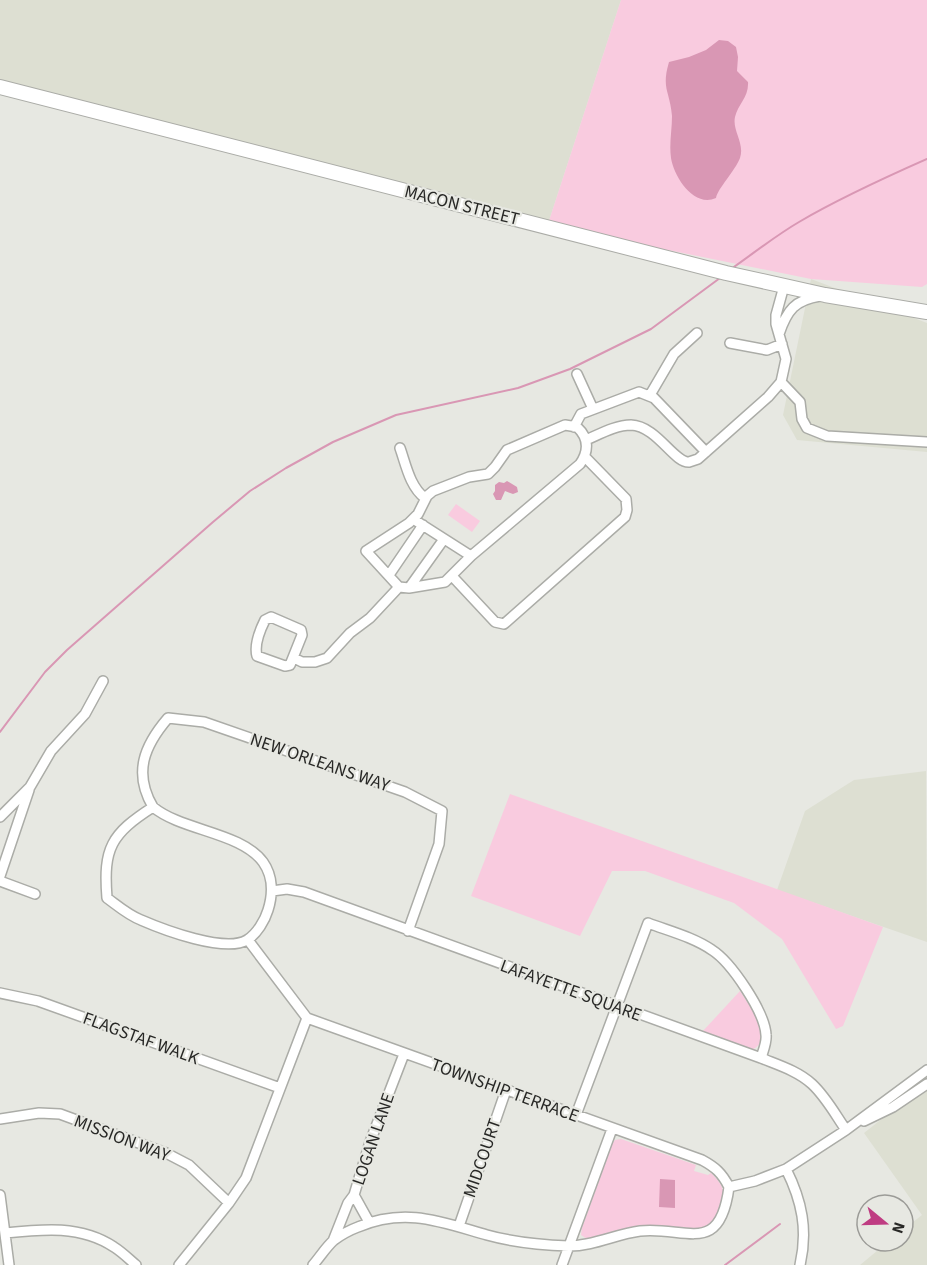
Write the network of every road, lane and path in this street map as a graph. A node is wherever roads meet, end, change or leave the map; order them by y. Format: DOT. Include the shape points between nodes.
graph roads {
  1 [pos="0,87"];
  2 [pos="784,286"];
  3 [pos="825,295"];
  4 [pos="927,312"];
  5 [pos="698,333"];
  6 [pos="780,339"];
  7 [pos="730,343"];
  8 [pos="577,374"];
  9 [pos="781,382"];
  10 [pos="650,395"];
  11 [pos="593,409"];
  12 [pos="574,427"];
  13 [pos="586,440"];
  14 [pos="927,442"];
  15 [pos="400,448"];
  16 [pos="706,452"];
  17 [pos="585,457"];
  18 [pos="425,498"];
  19 [pos="413,519"];
  20 [pos="423,525"];
  21 [pos="444,539"];
  22 [pos="471,556"];
  23 [pos="388,575"];
  24 [pos="452,576"];
  25 [pos="404,587"];
  26 [pos="294,658"];
  27 [pos="102,681"];
  28 [pos="30,787"];
  29 [pos="153,807"];
  30 [pos="0,816"];
  31 [pos="0,876"];
  32 [pos="0,881"];
  33 [pos="272,891"];
  34 [pos="35,894"];
  35 [pos="408,931"];
  36 [pos="248,940"];
  37 [pos="0,993"];
  38 [pos="616,1006"];
  39 [pos="307,1018"];
  40 [pos="404,1054"];
  41 [pos="761,1058"];
  42 [pos="927,1070"];
  43 [pos="927,1084"];
  44 [pos="280,1088"];
  45 [pos="507,1090"];
  46 [pos="576,1115"];
  47 [pos="0,1119"];
  48 [pos="612,1129"];
  49 [pos="846,1130"];
  50 [pos="786,1169"];
  51 [pos="729,1187"];
  52 [pos="0,1195"];
  53 [pos="354,1195"];
  54 [pos="229,1203"];
  55 [pos="369,1222"];
  56 [pos="459,1226"];
  57 [pos="5,1233"];
  58 [pos="333,1241"];
  59 [pos="569,1246"];
  60 [pos="9,1265"];
  61 [pos="136,1265"];
  62 [pos="179,1265"];
  63 [pos="314,1265"];
  64 [pos="562,1265"];
  65 [pos="800,1265"];
  1 -- 2 [label="main road, MACON STREET"];
  2 -- 3 [label="main road, MACON STREET"];
  2 -- 6 [label="street" via="776,315"];
  3 -- 4 [label="main road, MACON STREET"];
  3 -- 6 [label="street" via="797,303 786,316"];
  5 -- 10 [label="street" via="674,354"];
  6 -- 7 [label="street" via="767,350"];
  6 -- 9 [label="street" via="786,359"];
  8 -- 11 [label="street"];
  9 -- 14 [label="street" via="800,402 807,428 827,436"];
  9 -- 16 [label="street"];
  10 -- 11 [label="street" via="639,392"];
  10 -- 16 [label="street"];
  11 -- 12 [label="street" via="581,414"];
  12 -- 13 [label="street"];
  12 -- 18 [label="street" via="556,428 507,450 488,474 469,477"];
  13 -- 16 [label="street" via="620,427 639,426 651,431 681,460 689,462"];
  13 -- 17 [label="street"];
  15 -- 18 [label="street" via="418,493"];
  17 -- 22 [label="street"];
  17 -- 24 [label="street" via="626,499 625,517 504,624 495,622"];
  18 -- 19 [label="street"];
  19 -- 20 [label="street"];
  19 -- 23 [label="street" via="366,551"];
  20 -- 21 [label="street"];
  20 -- 23 [label="street"];
  21 -- 22 [label="street"];
  21 -- 25 [label="street"];
  22 -- 24 [label="street"];
  23 -- 25 [label="street"];
  24 -- 25 [label="street" via="446,582"];
  25 -- 26 [label="street" via="327,658 315,662"];
  26 -- 26 [label="street" via="285,666 257,656 255,650 265,620 271,617 301,630"];
  27 -- 28 [label="street" via="86,714 51,751"];
  28 -- 30 [label="street"];
  28 -- 31 [label="street"];
  29 -- 33 [label="street" via="172,819 254,852 264,863"];
  29 -- 35 [label="street, NEW ORLEANS WAY" via="145,795 142,772 153,736 168,718 204,722 405,792 442,811 439,844"];
  29 -- 36 [label="street" via="132,820 110,847 104,871 106,898 141,920 210,943 229,945"];
  32 -- 34 [label="street"];
  33 -- 35 [label="street, LAFAYETTE SQUARE" via="304,892"];
  33 -- 36 [label="street" via="267,915"];
  35 -- 38 [label="street, LAFAYETTE SQUARE"];
  36 -- 39 [label="street"];
  37 -- 44 [label="street, FLAGSTAF WALK" via="38,1001"];
  38 -- 41 [label="street, LAFAYETTE SQUARE"];
  38 -- 41 [label="street" via="648,923 685,936 714,950 733,970 758,1009 767,1036"];
  38 -- 46 [label="street"];
  39 -- 40 [label="street, TOWNSHIP TERRACE"];
  39 -- 44 [label="street"];
  40 -- 45 [label="street, TOWNSHIP TERRACE"];
  40 -- 53 [label="street, LOGAN LANE"];
  41 -- 49 [label="street, LAFAYETTE SQUARE" via="810,1082"];
  42 -- 49 [label="street"];
  43 -- 49 [label="street" via="893,1107"];
  44 -- 54 [label="street" via="246,1178"];
  45 -- 46 [label="street, TOWNSHIP TERRACE"];
  45 -- 56 [label="street, MIDCOURT"];
  46 -- 48 [label="street, TOWNSHIP TERRACE"];
  47 -- 54 [label="street, MISSION WAY" via="60,1114 189,1165"];
  48 -- 51 [label="street, TOWNSHIP TERRACE" via="702,1160 716,1168"];
  48 -- 59 [label="street"];
  49 -- 50 [label="street"];
  50 -- 51 [label="street"];
  50 -- 65 [label="street" via="799,1198 805,1231"];
  51 -- 59 [label="street" via="718,1223 706,1231 691,1235 640,1232"];
  52 -- 57 [label="street"];
  53 -- 55 [label="street, LOGAN LANE"];
  53 -- 58 [label="street"];
  54 -- 62 [label="street"];
  55 -- 56 [label="street" via="410,1216"];
  55 -- 58 [label="street"];
  56 -- 59 [label="street" via="516,1241"];
  57 -- 60 [label="street"];
  57 -- 61 [label="street" via="51,1228 76,1232 114,1247"];
  58 -- 63 [label="street"];
  59 -- 64 [label="street"];
}
